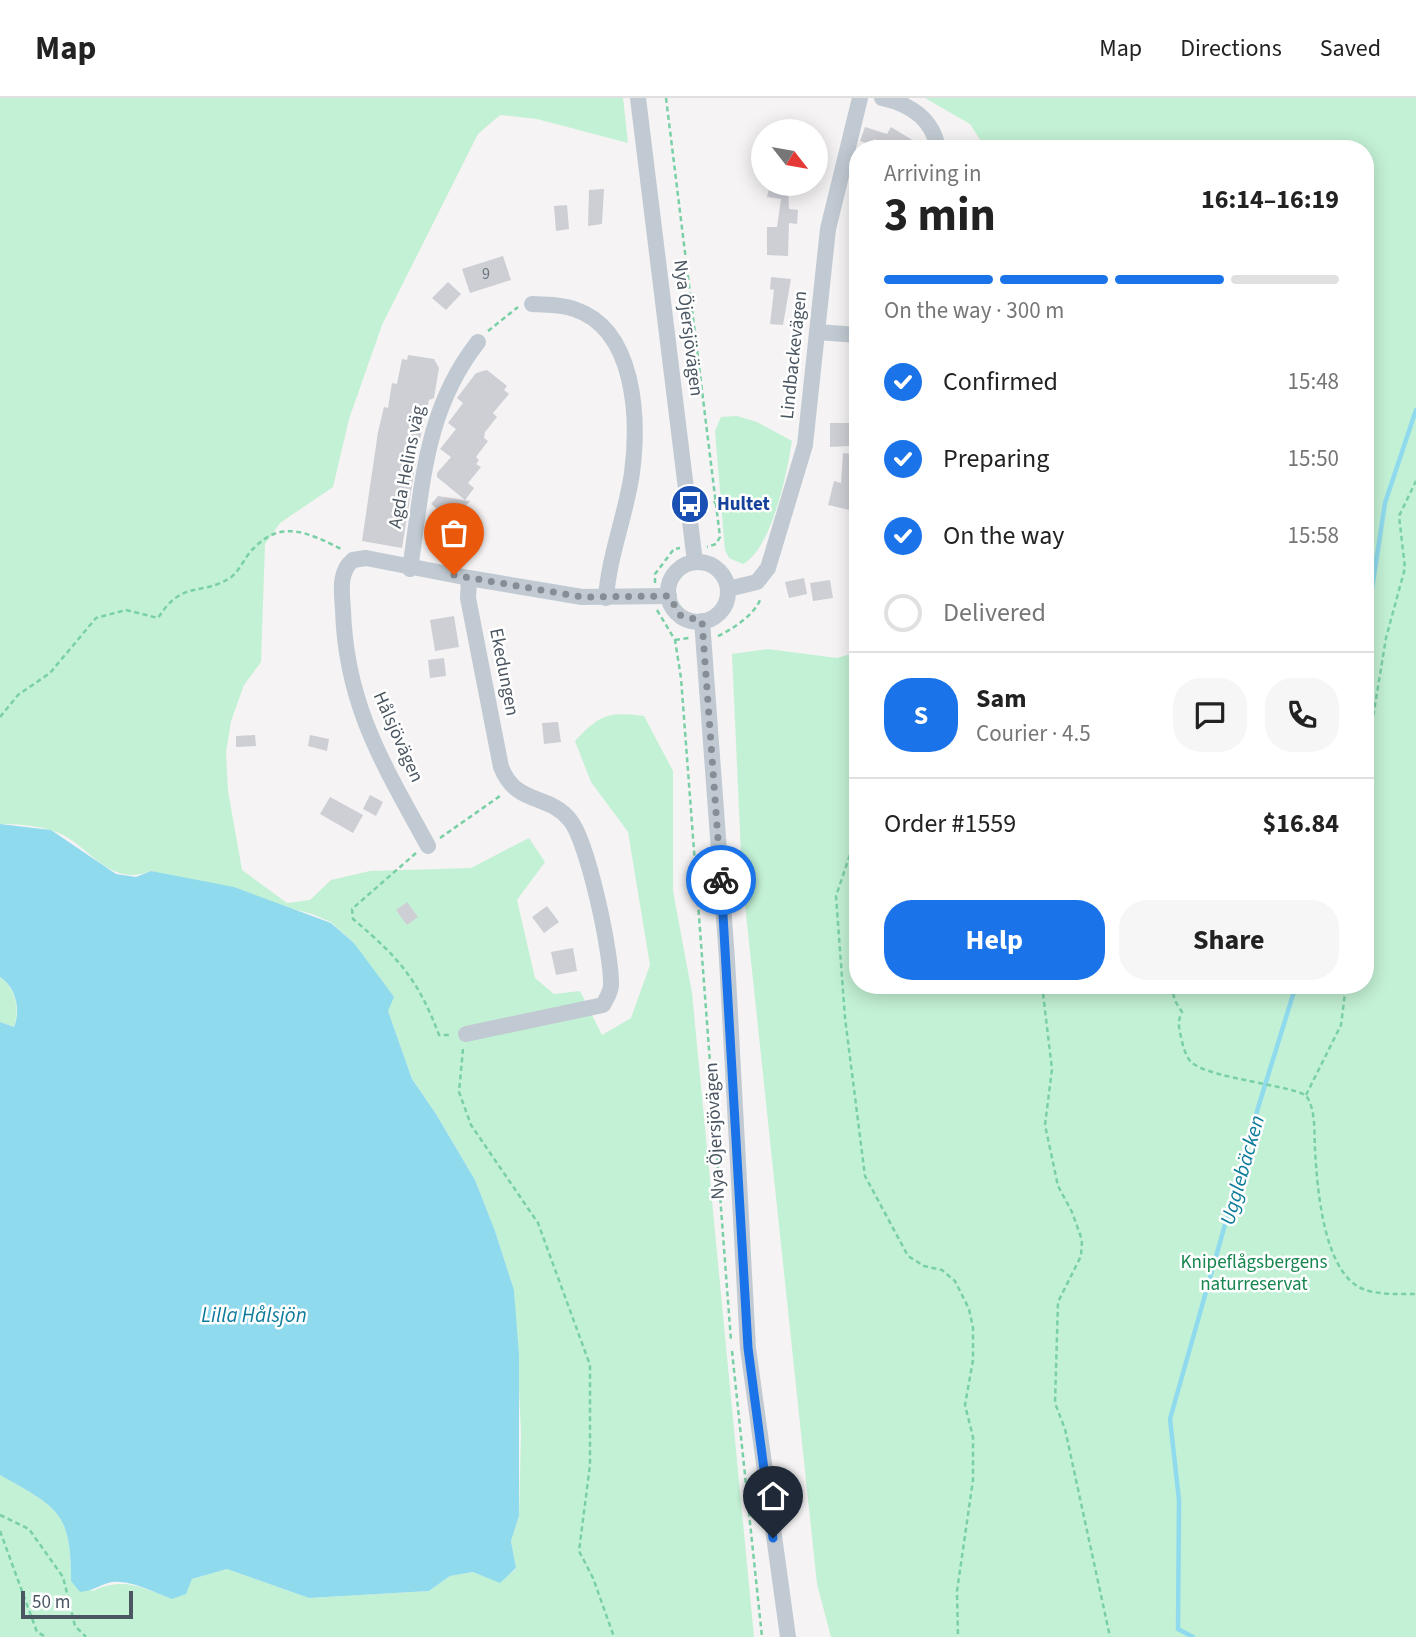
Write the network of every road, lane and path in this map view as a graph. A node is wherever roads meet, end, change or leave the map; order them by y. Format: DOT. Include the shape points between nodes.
graph roads {
  1 [pos="638,98"];
  2 [pos="666,98"];
  3 [pos="860,98"];
  4 [pos="883,98"];
  5 [pos="850,140"];
  6 [pos="934,140"];
  7 [pos="849,143"];
  8 [pos="532,304"];
  9 [pos="817,332"];
  10 [pos="849,334"];
  11 [pos="478,342"];
  12 [pos="1416,481"];
  13 [pos="716,502"];
  14 [pos="705,503"];
  15 [pos="695,555"];
  16 [pos="353,560"];
  17 [pos="410,569"];
  18 [pos="469,578"];
  19 [pos="757,582"];
  20 [pos="728,590"];
  21 [pos="662,597"];
  22 [pos="606,598"];
  23 [pos="702,621"];
  24 [pos="718,636"];
  25 [pos="696,638"];
  26 [pos="675,640"];
  27 [pos="1374,712"];
  28 [pos="0,717"];
  29 [pos="512,788"];
  30 [pos="429,846"];
  31 [pos="849,858"];
  32 [pos="1043,994"];
  33 [pos="1173,994"];
  34 [pos="1345,994"];
  35 [pos="466,1034"];
  36 [pos="1306,1095"];
  37 [pos="1416,1294"];
  38 [pos="0,1515"];
  39 [pos="0,1531"];
  40 [pos="46,1637"];
  41 [pos="86,1637"];
  42 [pos="614,1637"];
  43 [pos="762,1637"];
  44 [pos="788,1637"];
  45 [pos="958,1637"];
  46 [pos="1110,1637"];
  1 -- 15 [label="street, Nya Öjersjövägen"];
  2 -- 13 [label="path"];
  3 -- 5 [label="street, Lindbackevägen"];
  4 -- 6 [label="street" via="921,115"];
  7 -- 9 [label="street, Lindbackevägen" via="828,229"];
  8 -- 11 [label="path" via="511,310"];
  8 -- 22 [label="street" via="576,309 594,319 614,340 629,379 634,425 632,472"];
  9 -- 10 [label="street"];
  9 -- 19 [label="street, Lindbackevägen" via="805,445 768,568"];
  11 -- 17 [label="street, Agda Helins väg" via="461,363 439,406"];
  12 -- 27 [label="path" via="1399,516 1405,568 1386,639"];
  13 -- 14 [label="path"];
  13 -- 15 [label="path" via="720,537"];
  15 -- 20 [label="street" via="717,569"];
  15 -- 21 [label="street" via="675,573"];
  15 -- 21 [label="path" via="674,549 661,565 656,574"];
  16 -- 17 [label="street" via="366,558"];
  16 -- 28 [label="path" via="338,547 299,530 274,533 254,548 231,577 172,597 158,618 126,610 96,618 50,673 18,695"];
  16 -- 30 [label="street, Hålsjövägen" via="342,576 344,646 350,675 380,759"];
  17 -- 18 [label="street"];
  18 -- 22 [label="street" via="547,593"];
  18 -- 29 [label="street, Ekedungen" via="468,598 501,766"];
  19 -- 20 [label="street"];
  19 -- 24 [label="path" via="762,595 759,605"];
  20 -- 23 [label="street" via="721,611"];
  21 -- 22 [label="street"];
  21 -- 23 [label="street" via="680,615"];
  21 -- 26 [label="path" via="657,610"];
  23 -- 44 [label="street, Nya Öjersjövägen" via="727,960 748,1348"];
  25 -- 26 [label="path"];
  26 -- 43 [label="path" via="732,1355"];
  29 -- 30 [label="path"];
  29 -- 35 [label="street" via="571,821 596,890 611,987 603,1005"];
  30 -- 35 [label="path" via="405,859 365,895 352,909 353,919 425,996 439,1035"];
  31 -- 45 [label="path" via="836,896 845,1018 865,1176 908,1256 942,1270 955,1281 973,1328 965,1405 973,1437 974,1480 957,1591"];
  32 -- 46 [label="path" via="1052,1069 1045,1125 1058,1185 1076,1219 1082,1249 1058,1302 1055,1403 1065,1429"];
  33 -- 36 [label="path" via="1182,1012 1178,1022 1183,1048 1191,1061 1247,1082"];
  34 -- 36 [label="path" via="1340,1026"];
  35 -- 42 [label="path" via="458,1092 471,1125 538,1223 590,1365 590,1465 579,1552"];
  36 -- 37 [label="path" via="1313,1113 1320,1212 1331,1252 1342,1271 1362,1289"];
  38 -- 41 [label="path" via="29,1529 63,1577 75,1626"];
  39 -- 40 [label="path" via="37,1632"];
}
